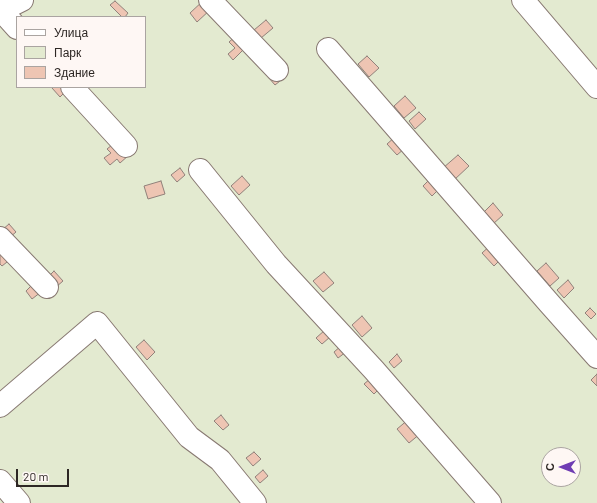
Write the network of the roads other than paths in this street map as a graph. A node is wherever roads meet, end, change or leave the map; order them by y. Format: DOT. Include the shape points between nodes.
graph roads {
  1 [pos="22,0"];
  2 [pos="210,0"];
  3 [pos="523,0"];
  4 [pos="0,10"];
  5 [pos="16,27"];
  6 [pos="328,49"];
  7 [pos="277,70"];
  8 [pos="597,87"];
  9 [pos="73,88"];
  10 [pos="126,146"];
  11 [pos="200,170"];
  12 [pos="0,238"];
  13 [pos="47,287"];
  14 [pos="597,357"];
  15 [pos="0,406"];
  16 [pos="0,481"];
  17 [pos="19,503"];
  18 [pos="255,503"];
  19 [pos="490,503"];
  1 -- 4 [label="lane"];
  2 -- 7 [label="lane"];
  3 -- 8 [label="lane"];
  4 -- 5 [label="lane"];
  6 -- 14 [label="lane"];
  9 -- 10 [label="lane"];
  11 -- 19 [label="lane" via="276,264 374,370"];
  12 -- 13 [label="lane"];
  15 -- 18 [label="lane" via="97,324 189,437 220,460"];
  16 -- 17 [label="lane"];
}
